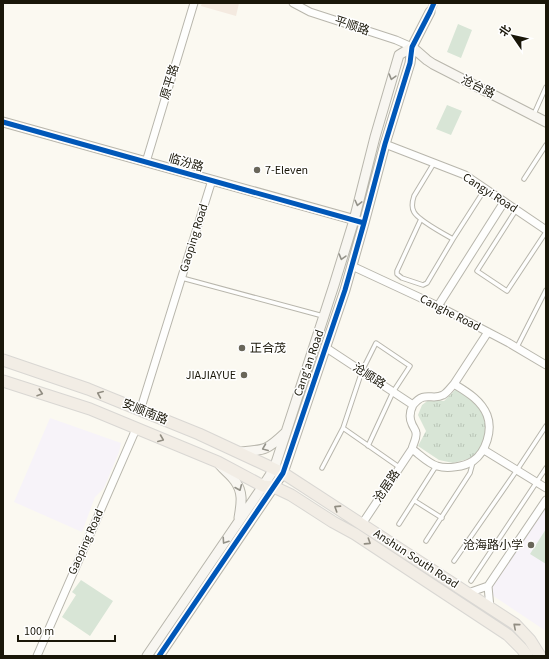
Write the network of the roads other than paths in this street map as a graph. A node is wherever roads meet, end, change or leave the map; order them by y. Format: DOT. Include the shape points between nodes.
graph roads {
  1 [pos="194,3"];
  2 [pos="293,3"];
  3 [pos="430,12"];
  4 [pos="412,47"];
  5 [pos="546,87"];
  6 [pos="534,115"];
  7 [pos="3,122"];
  8 [pos="546,122"];
  9 [pos="385,144"];
  10 [pos="546,145"];
  11 [pos="146,162"];
  12 [pos="434,163"];
  13 [pos="524,179"];
  14 [pos="212,180"];
  15 [pos="485,189"];
  16 [pos="504,202"];
  17 [pos="516,210"];
  18 [pos="421,219"];
  19 [pos="354,220"];
  20 [pos="364,223"];
  21 [pos="546,231"];
  22 [pos="453,239"];
  23 [pos="352,266"];
  24 [pos="182,278"];
  25 [pos="546,290"];
  26 [pos="438,306"];
  27 [pos="324,316"];
  28 [pos="488,332"];
  29 [pos="325,347"];
  30 [pos="516,348"];
  31 [pos="3,360"];
  32 [pos="546,365"];
  33 [pos="362,371"];
  34 [pos="3,380"];
  35 [pos="454,384"];
  36 [pos="393,392"];
  37 [pos="413,405"];
  38 [pos="140,411"];
  39 [pos="546,426"];
  40 [pos="136,428"];
  41 [pos="343,428"];
  42 [pos="286,432"];
  43 [pos="368,446"];
  44 [pos="412,449"];
  45 [pos="484,450"];
  46 [pos="239,452"];
  47 [pos="473,461"];
  48 [pos="218,462"];
  49 [pos="436,466"];
  50 [pos="399,467"];
  51 [pos="322,468"];
  52 [pos="546,468"];
  53 [pos="517,470"];
  54 [pos="278,471"];
  55 [pos="537,482"];
  56 [pos="269,486"];
  57 [pos="546,488"];
  58 [pos="546,500"];
  59 [pos="415,501"];
  60 [pos="442,518"];
  61 [pos="239,522"];
  62 [pos="362,524"];
  63 [pos="399,524"];
  64 [pos="426,541"];
  65 [pos="454,561"];
  66 [pos="471,580"];
  67 [pos="488,586"];
  68 [pos="468,593"];
  69 [pos="490,608"];
  70 [pos="37,656"];
  71 [pos="147,656"];
  72 [pos="159,656"];
  73 [pos="527,656"];
  74 [pos="540,656"];
  1 -- 11 [label="street, 原平路"];
  2 -- 4 [label="street, 平顺路" via="310,12"];
  3 -- 4 [label="street"];
  4 -- 6 [label="street, 沧台路" via="433,64"];
  4 -- 9 [label="street, Cang'an Road" via="410,63"];
  4 -- 19 [label="street, Cang'an Road, one-way" via="399,55"];
  5 -- 6 [label="lane"];
  6 -- 8 [label="street, 沧台路"];
  7 -- 11 [label="street, 临汾路"];
  9 -- 12 [label="street, Cangyi Road"];
  9 -- 20 [label="street, Cang'an Road"];
  10 -- 13 [label="lane"];
  11 -- 14 [label="street, 临汾路"];
  12 -- 15 [label="street, Cangyi Road" via="465,175"];
  12 -- 18 [label="lane" via="412,201 414,211"];
  14 -- 19 [label="street, 临汾路"];
  14 -- 24 [label="street, Gaoping Road"];
  15 -- 16 [label="street, Cangyi Road"];
  15 -- 22 [label="lane"];
  16 -- 17 [label="street, Cangyi Road"];
  16 -- 26 [label="street"];
  17 -- 21 [label="street, Cangyi Road"];
  17 -- 21 [label="lane" via="477,271 508,291"];
  18 -- 22 [label="lane"];
  18 -- 22 [label="lane" via="397,271 402,278 425,285"];
  19 -- 20 [label="street, 临汾路"];
  19 -- 27 [label="street, Cang'an Road, one-way"];
  20 -- 23 [label="street, Cang'an Road"];
  23 -- 26 [label="street, Canghe Road"];
  23 -- 29 [label="street, Cang'an Road"];
  24 -- 27 [label="lane"];
  24 -- 38 [label="street, Gaoping Road"];
  25 -- 30 [label="lane"];
  26 -- 28 [label="street, Canghe Road"];
  27 -- 42 [label="street, Cang'an Road"];
  28 -- 30 [label="street, Canghe Road"];
  28 -- 35 [label="street"];
  29 -- 33 [label="street, 沧顺路"];
  29 -- 54 [label="street, Cang'an Road"];
  30 -- 32 [label="street, Canghe Road"];
  38 -- 31 [label="main road, 安顺南路, one-way" via="88,389"];
  33 -- 36 [label="street, 沧顺路"];
  33 -- 36 [label="lane" via="376,343 410,366"];
  33 -- 41 [label="lane"];
  34 -- 40 [label="main road, 安顺南路, one-way" via="90,409"];
  35 -- 37 [label="street" via="444,395 422,398"];
  35 -- 45 [label="street" via="474,397 488,416 490,429"];
  36 -- 37 [label="street, 沧顺路"];
  36 -- 43 [label="lane"];
  37 -- 44 [label="street" via="410,416 416,436"];
  38 -- 46 [label="main road, 安顺南路"];
  39 -- 53 [label="lane"];
  40 -- 48 [label="main road, 安顺南路, one-way"];
  40 -- 70 [label="street, Gaoping Road"];
  41 -- 43 [label="lane"];
  41 -- 51 [label="lane"];
  42 -- 46 [label="street, one-way" via="267,449"];
  42 -- 54 [label="street, Cang'an Road"];
  43 -- 50 [label="lane"];
  44 -- 49 [label="street"];
  44 -- 50 [label="street, 沧居路"];
  45 -- 47 [label="street"];
  45 -- 53 [label="street"];
  46 -- 54 [label="main road, 安顺南路"];
  47 -- 49 [label="street" via="447,468"];
  47 -- 60 [label="lane" via="470,473"];
  48 -- 56 [label="main road, 安顺南路"];
  48 -- 61 [label="street, one-way" via="235,480 241,491"];
  49 -- 59 [label="lane"];
  50 -- 62 [label="street, 沧居路"];
  52 -- 55 [label="lane"];
  53 -- 55 [label="street"];
  53 -- 65 [label="lane"];
  54 -- 56 [label="street, Cang'an Road"];
  62 -- 54 [label="main road, Anshun South Road, one-way"];
  55 -- 57 [label="street"];
  55 -- 66 [label="lane"];
  56 -- 61 [label="street, Cang'an Road"];
  56 -- 72 [label="street, Cang'an Road"];
  56 -- 73 [label="main road, Anshun South Road, one-way" via="291,495 355,534 508,635"];
  58 -- 67 [label="street"];
  59 -- 60 [label="lane"];
  59 -- 63 [label="lane"];
  60 -- 64 [label="lane"];
  61 -- 71 [label="street, Cang'an Road, one-way"];
  62 -- 68 [label="main road, Anshun South Road"];
  67 -- 68 [label="street"];
  67 -- 69 [label="street"];
  68 -- 69 [label="main road, Anshun South Road"];
  74 -- 69 [label="main road, Anshun South Road, one-way" via="515,624"];
}
